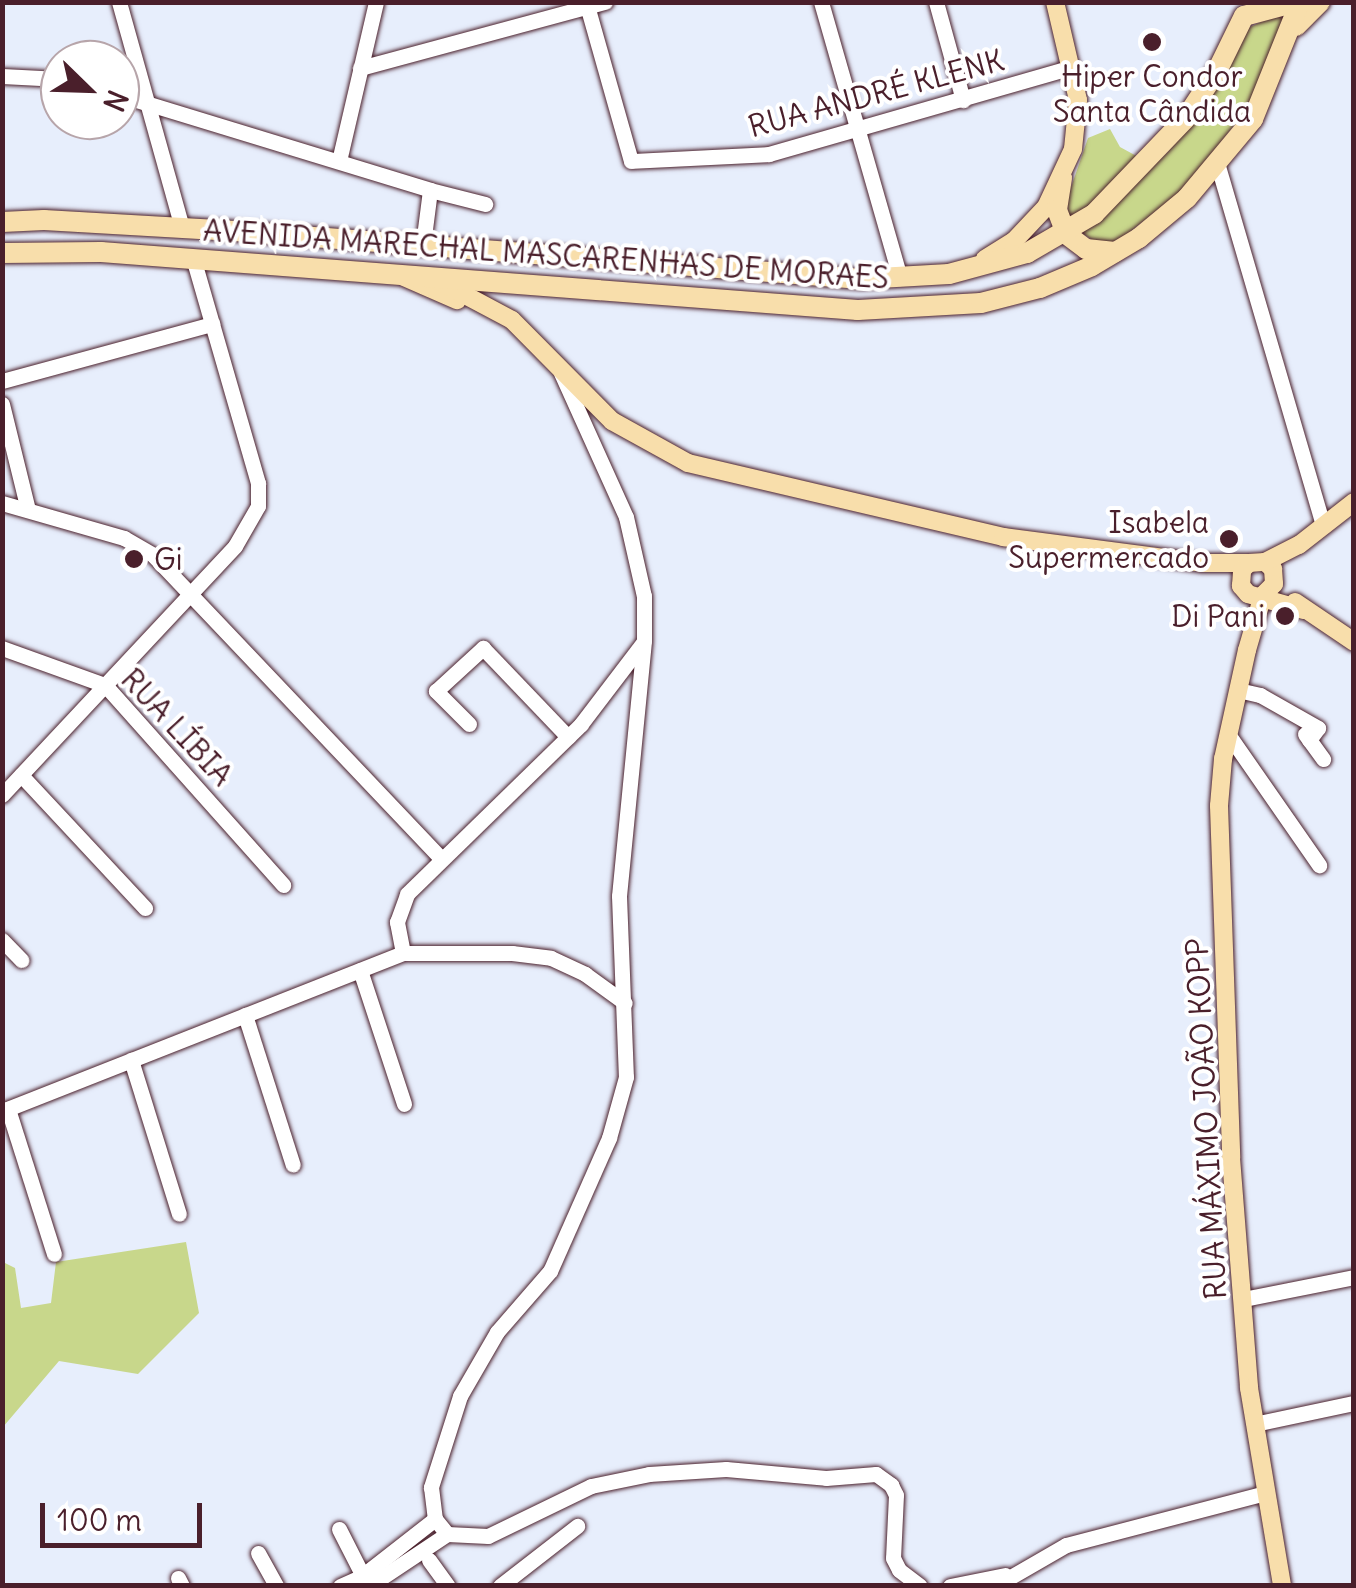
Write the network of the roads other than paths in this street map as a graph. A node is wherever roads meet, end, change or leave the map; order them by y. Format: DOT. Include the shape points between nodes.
graph roads {
  1 [pos="120,2"];
  2 [pos="376,2"];
  3 [pos="605,2"];
  4 [pos="822,2"];
  5 [pos="936,2"];
  6 [pos="1055,2"];
  7 [pos="1298,2"];
  8 [pos="1320,2"];
  9 [pos="587,5"];
  10 [pos="1246,9"];
  11 [pos="1288,36"];
  12 [pos="1073,67"];
  13 [pos="360,68"];
  14 [pos="2,76"];
  15 [pos="40,78"];
  16 [pos="963,100"];
  17 [pos="140,101"];
  18 [pos="147,103"];
  19 [pos="858,131"];
  20 [pos="339,161"];
  21 [pos="1218,166"];
  22 [pos="1062,178"];
  23 [pos="430,190"];
  24 [pos="485,204"];
  25 [pos="2,222"];
  26 [pos="112,224"];
  27 [pos="182,228"];
  28 [pos="1066,234"];
  29 [pos="366,240"];
  30 [pos="424,244"];
  31 [pos="101,252"];
  32 [pos="1116,252"];
  33 [pos="2,253"];
  34 [pos="562,255"];
  35 [pos="201,259"];
  36 [pos="398,274"];
  37 [pos="949,274"];
  38 [pos="430,276"];
  39 [pos="900,278"];
  40 [pos="541,284"];
  41 [pos="478,304"];
  42 [pos="212,324"];
  43 [pos="559,368"];
  44 [pos="2,381"];
  45 [pos="2,404"];
  46 [pos="1354,502"];
  47 [pos="2,503"];
  48 [pos="28,510"];
  49 [pos="1323,526"];
  50 [pos="1202,563"];
  51 [pos="1266,569"];
  52 [pos="1251,592"];
  53 [pos="191,593"];
  54 [pos="1304,610"];
  55 [pos="644,640"];
  56 [pos="1354,642"];
  57 [pos="2,648"];
  58 [pos="106,685"];
  59 [pos="1238,690"];
  60 [pos="468,724"];
  61 [pos="1228,734"];
  62 [pos="568,737"];
  63 [pos="1323,759"];
  64 [pos="21,775"];
  65 [pos="2,795"];
  66 [pos="441,858"];
  67 [pos="1319,865"];
  68 [pos="283,886"];
  69 [pos="145,908"];
  70 [pos="2,940"];
  71 [pos="403,954"];
  72 [pos="21,960"];
  73 [pos="360,970"];
  74 [pos="624,1003"];
  75 [pos="245,1015"];
  76 [pos="131,1060"];
  77 [pos="404,1104"];
  78 [pos="5,1110"];
  79 [pos="293,1165"];
  80 [pos="179,1214"];
  81 [pos="54,1254"];
  82 [pos="1354,1277"];
  83 [pos="1244,1299"];
  84 [pos="1354,1403"];
  85 [pos="1254,1424"];
  86 [pos="1266,1493"];
  87 [pos="435,1519"];
  88 [pos="577,1526"];
  89 [pos="339,1529"];
  90 [pos="447,1534"];
  91 [pos="407,1551"];
  92 [pos="258,1552"];
  93 [pos="429,1560"];
  94 [pos="1010,1580"];
  95 [pos="365,1581"];
  96 [pos="276,1586"];
  97 [pos="340,1586"];
  98 [pos="448,1586"];
  99 [pos="500,1586"];
  100 [pos="920,1586"];
  101 [pos="950,1586"];
  102 [pos="995,1586"];
  103 [pos="1282,1586"];
  1 -- 18 [label="street"];
  2 -- 13 [label="street"];
  3 -- 9 [label="street"];
  4 -- 19 [label="street"];
  5 -- 16 [label="street"];
  6 -- 12 [label="main road"];
  7 -- 10 [label="highway"];
  7 -- 11 [label="highway, AVENIDA MARECHAL MASCARENHAS DE MORAES"];
  8 -- 11 [label="highway"];
  9 -- 13 [label="street"];
  9 -- 19 [label="street, RUA ANDRÉ KLENK" via="631,160 748,157"];
  10 -- 28 [label="highway, AVENIDA MARECHAL MASCARENHAS DE MORAES" via="1218,69 1176,130 1126,186"];
  11 -- 21 [label="highway, AVENIDA MARECHAL MASCARENHAS DE MORAES" via="1253,119"];
  12 -- 16 [label="street, RUA ANDRÉ KLENK"];
  12 -- 22 [label="main road" via="1078,127"];
  13 -- 20 [label="street"];
  14 -- 15 [label="street"];
  16 -- 19 [label="street, RUA ANDRÉ KLENK"];
  17 -- 18 [label="street"];
  18 -- 20 [label="street"];
  18 -- 27 [label="street"];
  19 -- 39 [label="street"];
  20 -- 23 [label="street"];
  21 -- 32 [label="highway, AVENIDA MARECHAL MASCARENHAS DE MORAES" via="1165,218"];
  21 -- 49 [label="street"];
  22 -- 28 [label="highway" via="1057,210"];
  22 -- 37 [label="main road" via="1014,241"];
  23 -- 24 [label="street"];
  23 -- 30 [label="street"];
  25 -- 26 [label="highway, AVENIDA MARECHAL MASCARENHAS DE MORAES"];
  26 -- 27 [label="highway, AVENIDA MARECHAL MASCARENHAS DE MORAES"];
  26 -- 31 [label="highway"];
  27 -- 29 [label="highway, AVENIDA MARECHAL MASCARENHAS DE MORAES"];
  27 -- 35 [label="highway"];
  28 -- 32 [label="highway" via="1086,249"];
  28 -- 37 [label="highway, AVENIDA MARECHAL MASCARENHAS DE MORAES" via="1009,260"];
  29 -- 30 [label="highway, AVENIDA MARECHAL MASCARENHAS DE MORAES"];
  29 -- 38 [label="highway"];
  30 -- 34 [label="highway, AVENIDA MARECHAL MASCARENHAS DE MORAES"];
  31 -- 33 [label="highway, AVENIDA MARECHAL MASCARENHAS DE MORAES"];
  31 -- 35 [label="highway, AVENIDA MARECHAL MASCARENHAS DE MORAES"];
  32 -- 40 [label="highway, AVENIDA MARECHAL MASCARENHAS DE MORAES" via="1010,297 918,310"];
  34 -- 39 [label="highway, AVENIDA MARECHAL MASCARENHAS DE MORAES"];
  34 -- 40 [label="highway" via="556,279"];
  35 -- 36 [label="highway, AVENIDA MARECHAL MASCARENHAS DE MORAES"];
  35 -- 42 [label="street"];
  36 -- 38 [label="highway, AVENIDA MARECHAL MASCARENHAS DE MORAES"];
  36 -- 41 [label="main road" via="441,296"];
  37 -- 39 [label="highway, AVENIDA MARECHAL MASCARENHAS DE MORAES"];
  38 -- 40 [label="highway, AVENIDA MARECHAL MASCARENHAS DE MORAES"];
  38 -- 41 [label="main road"];
  41 -- 43 [label="main road" via="527,330"];
  42 -- 44 [label="street"];
  42 -- 53 [label="street" via="258,483 258,506 244,535"];
  43 -- 50 [label="main road" via="620,428 688,463 967,530"];
  43 -- 55 [label="street" via="631,531 644,596"];
  45 -- 48 [label="street"];
  46 -- 49 [label="main road"];
  47 -- 48 [label="street"];
  48 -- 53 [label="street" via="139,545"];
  49 -- 51 [label="main road"];
  50 -- 51 [label="main road"];
  50 -- 52 [label="main road"];
  51 -- 52 [label="main road"];
  51 -- 52 [label="main road, RUA MÁXIMO JOÃO KOPP" via="1242,570"];
  51 -- 54 [label="main road"];
  52 -- 54 [label="main road"];
  52 -- 59 [label="main road, RUA MÁXIMO JOÃO KOPP"];
  53 -- 58 [label="street"];
  53 -- 66 [label="street"];
  54 -- 56 [label="main road"];
  55 -- 62 [label="street"];
  55 -- 74 [label="street" via="621,859"];
  57 -- 58 [label="street, RUA LÍBIA"];
  58 -- 64 [label="street"];
  58 -- 68 [label="street, RUA LÍBIA"];
  59 -- 61 [label="main road, RUA MÁXIMO JOÃO KOPP"];
  59 -- 63 [label="street" via="1318,728 1309,740"];
  60 -- 62 [label="street" via="436,691 483,648"];
  61 -- 67 [label="street"];
  61 -- 83 [label="main road, RUA MÁXIMO JOÃO KOPP" via="1219,827 1231,1158"];
  62 -- 66 [label="street"];
  64 -- 65 [label="street"];
  64 -- 69 [label="street"];
  66 -- 71 [label="street" via="401,903"];
  70 -- 72 [label="street"];
  71 -- 73 [label="street"];
  71 -- 74 [label="street" via="551,958"];
  73 -- 75 [label="street"];
  73 -- 77 [label="street"];
  74 -- 87 [label="street" via="626,1076 609,1138 550,1271 484,1351 460,1396 431,1488"];
  75 -- 76 [label="street"];
  75 -- 79 [label="street"];
  76 -- 78 [label="street"];
  76 -- 80 [label="street"];
  78 -- 81 [label="street"];
  82 -- 83 [label="street"];
  83 -- 85 [label="main road, RUA MÁXIMO JOÃO KOPP"];
  84 -- 85 [label="street"];
  85 -- 86 [label="main road, RUA MÁXIMO JOÃO KOPP"];
  86 -- 94 [label="street" via="1066,1545"];
  86 -- 103 [label="main road, RUA MÁXIMO JOÃO KOPP"];
  87 -- 90 [label="street"];
  87 -- 91 [label="street"];
  88 -- 99 [label="street"];
  89 -- 95 [label="street"];
  90 -- 91 [label="street"];
  90 -- 100 [label="street" via="488,1536 624,1476 726,1469 826,1478 876,1474 896,1495 893,1558"];
  91 -- 95 [label="street" via="378,1580"];
  92 -- 96 [label="street"];
  93 -- 98 [label="street"];
  94 -- 101 [label="street"];
  94 -- 102 [label="street"];
  95 -- 97 [label="street"];
}
